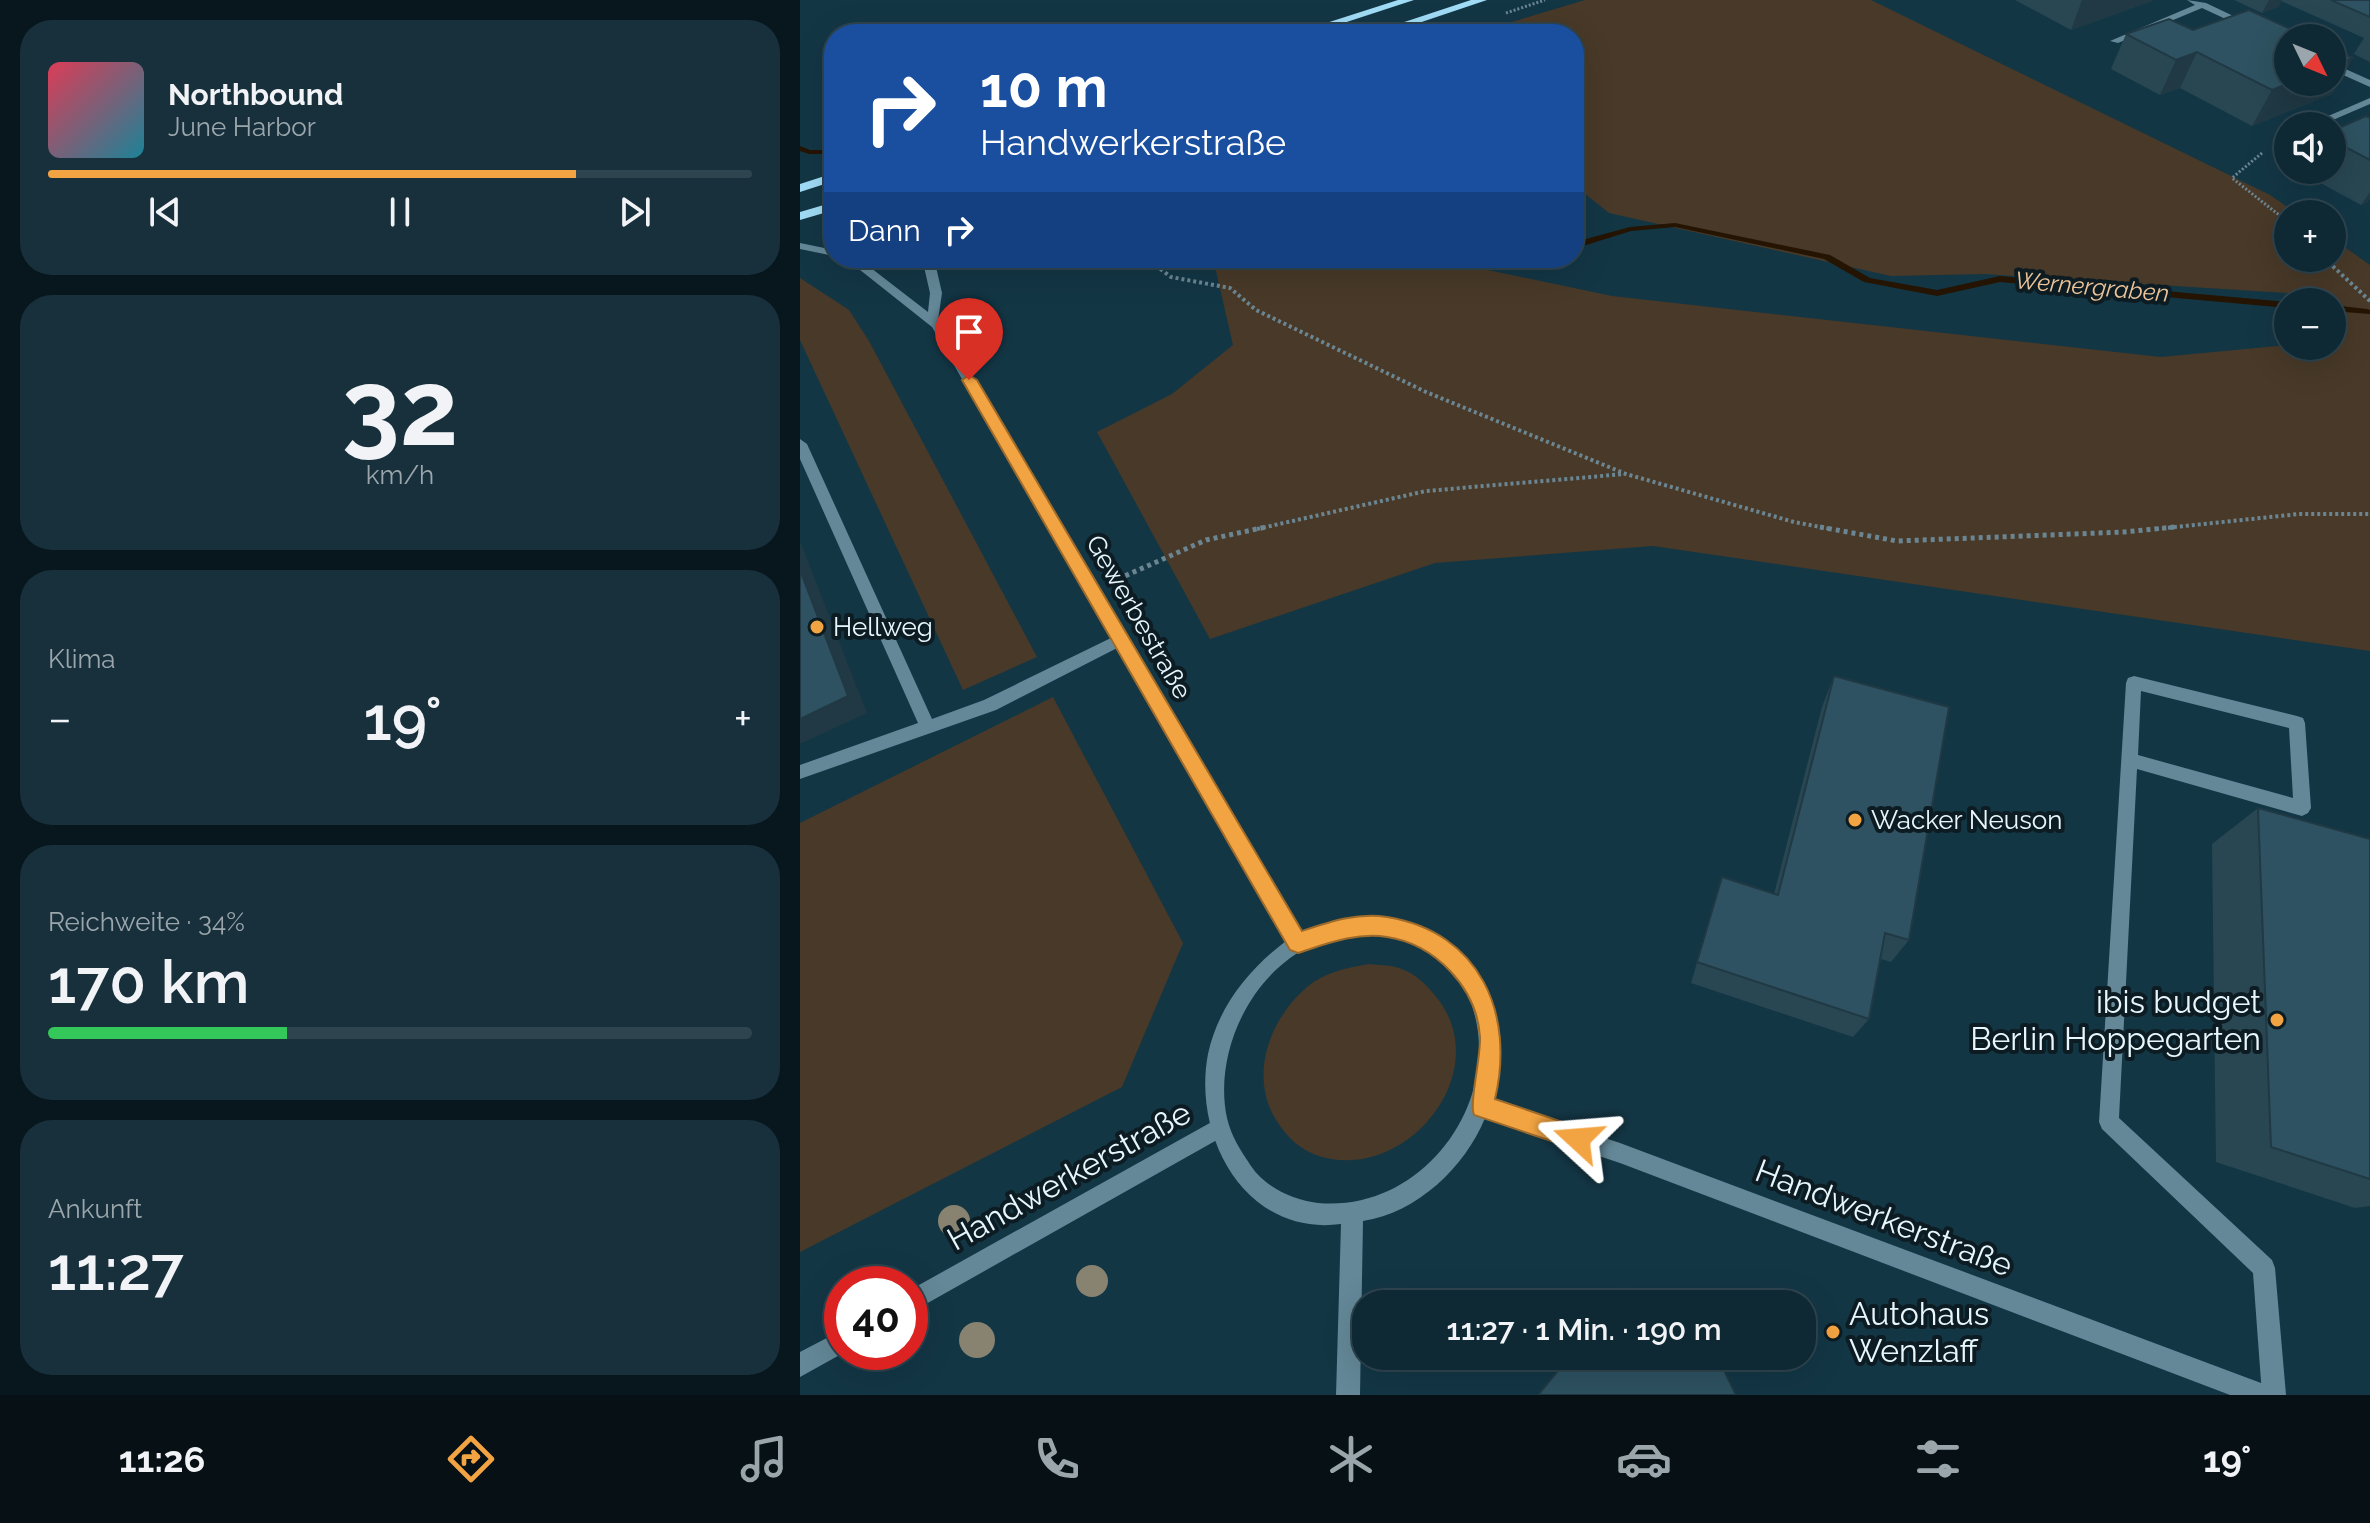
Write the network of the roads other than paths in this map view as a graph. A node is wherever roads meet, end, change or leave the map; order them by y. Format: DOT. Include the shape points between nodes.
graph roads {
  1 [pos="1409,0"];
  2 [pos="1482,0"];
  3 [pos="2191,0"];
  4 [pos="2203,5"];
  5 [pos="1331,24"];
  6 [pos="1415,24"];
  7 [pos="2274,38"];
  8 [pos="2115,41"];
  9 [pos="2346,73"];
  10 [pos="2370,84"];
  11 [pos="2370,101"];
  12 [pos="2344,112"];
  13 [pos="824,180"];
  14 [pos="800,188"];
  15 [pos="824,209"];
  16 [pos="800,216"];
  17 [pos="800,246"];
  18 [pos="824,251"];
  19 [pos="864,268"];
  20 [pos="930,268"];
  21 [pos="933,318"];
  22 [pos="800,444"];
  23 [pos="1120,640"];
  24 [pos="928,727"];
  25 [pos="2130,760"];
  26 [pos="800,772"];
  27 [pos="1298,943"];
  28 [pos="1482,1107"];
  29 [pos="1217,1129"];
  30 [pos="1352,1214"];
  31 [pos="928,1292"];
  32 [pos="824,1351"];
  33 [pos="800,1365"];
  34 [pos="1348,1395"];
  35 [pos="2261,1395"];
  36 [pos="2274,1395"];
  1 -- 5 [label="main road"];
  2 -- 6 [label="main road"];
  3 -- 4 [label="street"];
  4 -- 7 [label="street"];
  4 -- 8 [label="street"];
  9 -- 10 [label="street"];
  11 -- 12 [label="street"];
  13 -- 14 [label="main road"];
  15 -- 16 [label="main road"];
  17 -- 18 [label="street"];
  19 -- 21 [label="street, Gewerbestraße"];
  20 -- 21 [label="street, Gewerbestraße" via="936,293"];
  21 -- 23 [label="street, Gewerbestraße"];
  22 -- 24 [label="street"];
  23 -- 24 [label="street" via="990,705"];
  23 -- 27 [label="street, Gewerbestraße"];
  24 -- 26 [label="street"];
  25 -- 25 [label="street" via="2134,683 2297,723 2302,808"];
  25 -- 36 [label="street" via="2109,1122 2264,1268"];
  27 -- 28 [label="street, Handwerkerstraße" via="1341,929 1385,926 1416,934 1443,950 1482,1000 1491,1034 1491,1070"];
  27 -- 29 [label="street, Handwerkerstraße" via="1256,978 1220,1039 1212,1084"];
  28 -- 30 [label="street, Handwerkerstraße" via="1462,1145 1432,1178 1394,1202"];
  28 -- 35 [label="street, Handwerkerstraße" via="1620,1153"];
  29 -- 30 [label="street, Handwerkerstraße" via="1232,1161 1254,1186 1282,1205 1316,1214"];
  29 -- 31 [label="street, Handwerkerstraße"];
  30 -- 34 [label="street"];
  32 -- 33 [label="street"];
}
